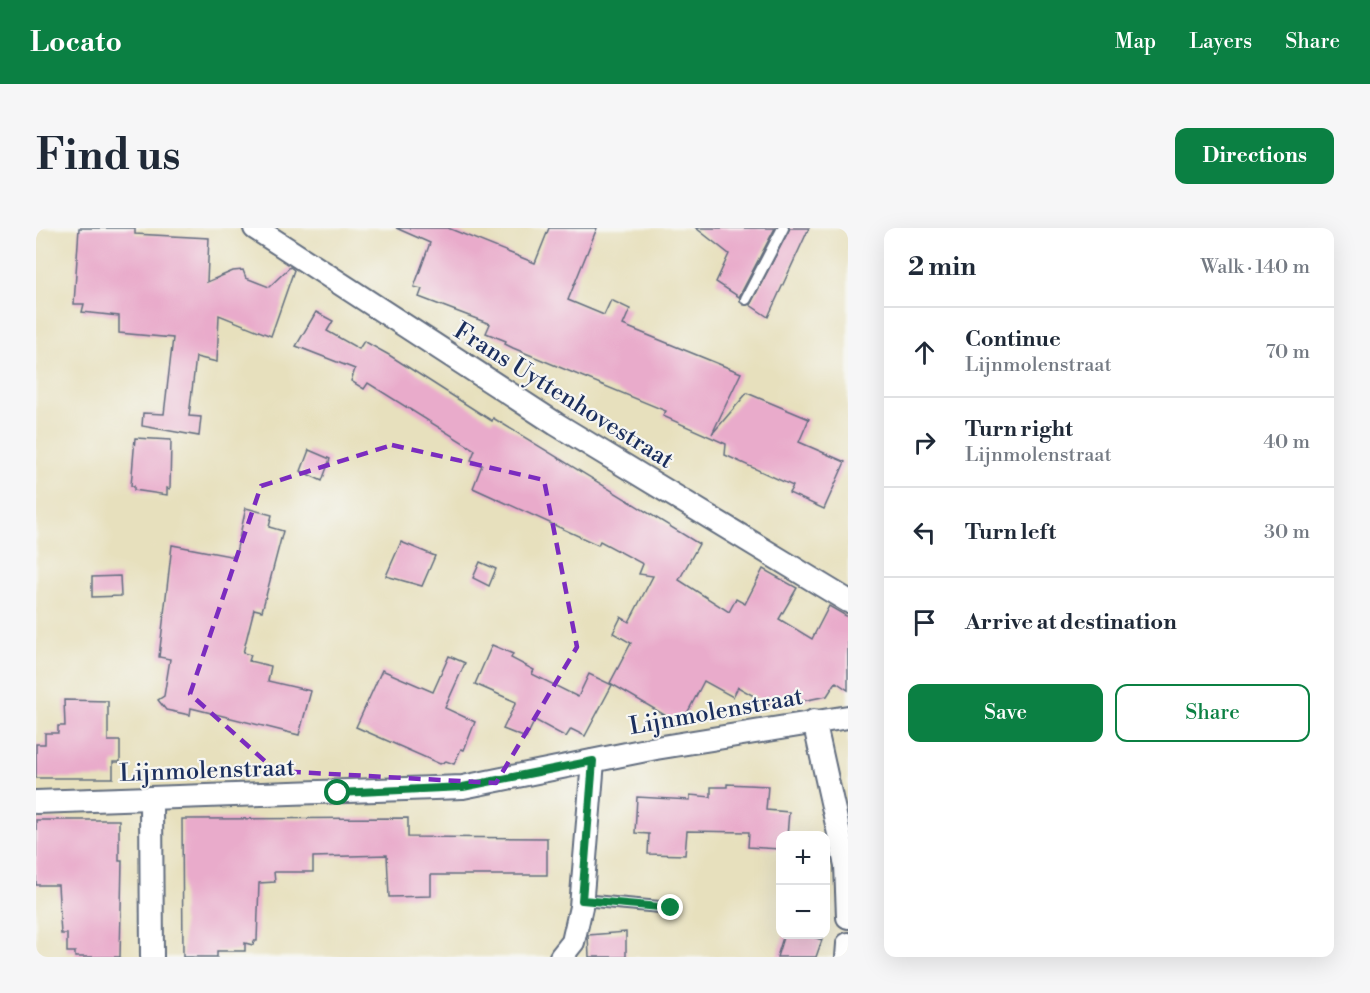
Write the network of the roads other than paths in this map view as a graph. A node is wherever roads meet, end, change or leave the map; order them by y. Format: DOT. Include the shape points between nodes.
graph roads {
  1 [pos="255,228"];
  2 [pos="783,228"];
  3 [pos="746,299"];
  4 [pos="848,601"];
  5 [pos="848,717"];
  6 [pos="814,721"];
  7 [pos="593,761"];
  8 [pos="151,800"];
  9 [pos="36,802"];
  10 [pos="582,900"];
  11 [pos="671,908"];
  12 [pos="848,917"];
  13 [pos="848,944"];
  14 [pos="152,957"];
  15 [pos="561,957"];
  16 [pos="847,957"];
  1 -- 4 [label="street, Frans Uyttenhovestraat" via="556,424"];
  2 -- 3 [label="lane"];
  5 -- 6 [label="street, Lijnmolenstraat"];
  6 -- 7 [label="street, Lijnmolenstraat"];
  6 -- 12 [label="street" via="846,866"];
  7 -- 8 [label="street, Lijnmolenstraat" via="463,787"];
  7 -- 10 [label="street"];
  8 -- 9 [label="street, Lijnmolenstraat"];
  8 -- 14 [label="street"];
  10 -- 11 [label="lane"];
  10 -- 15 [label="street" via="573,942"];
  13 -- 16 [label="street"];
}
